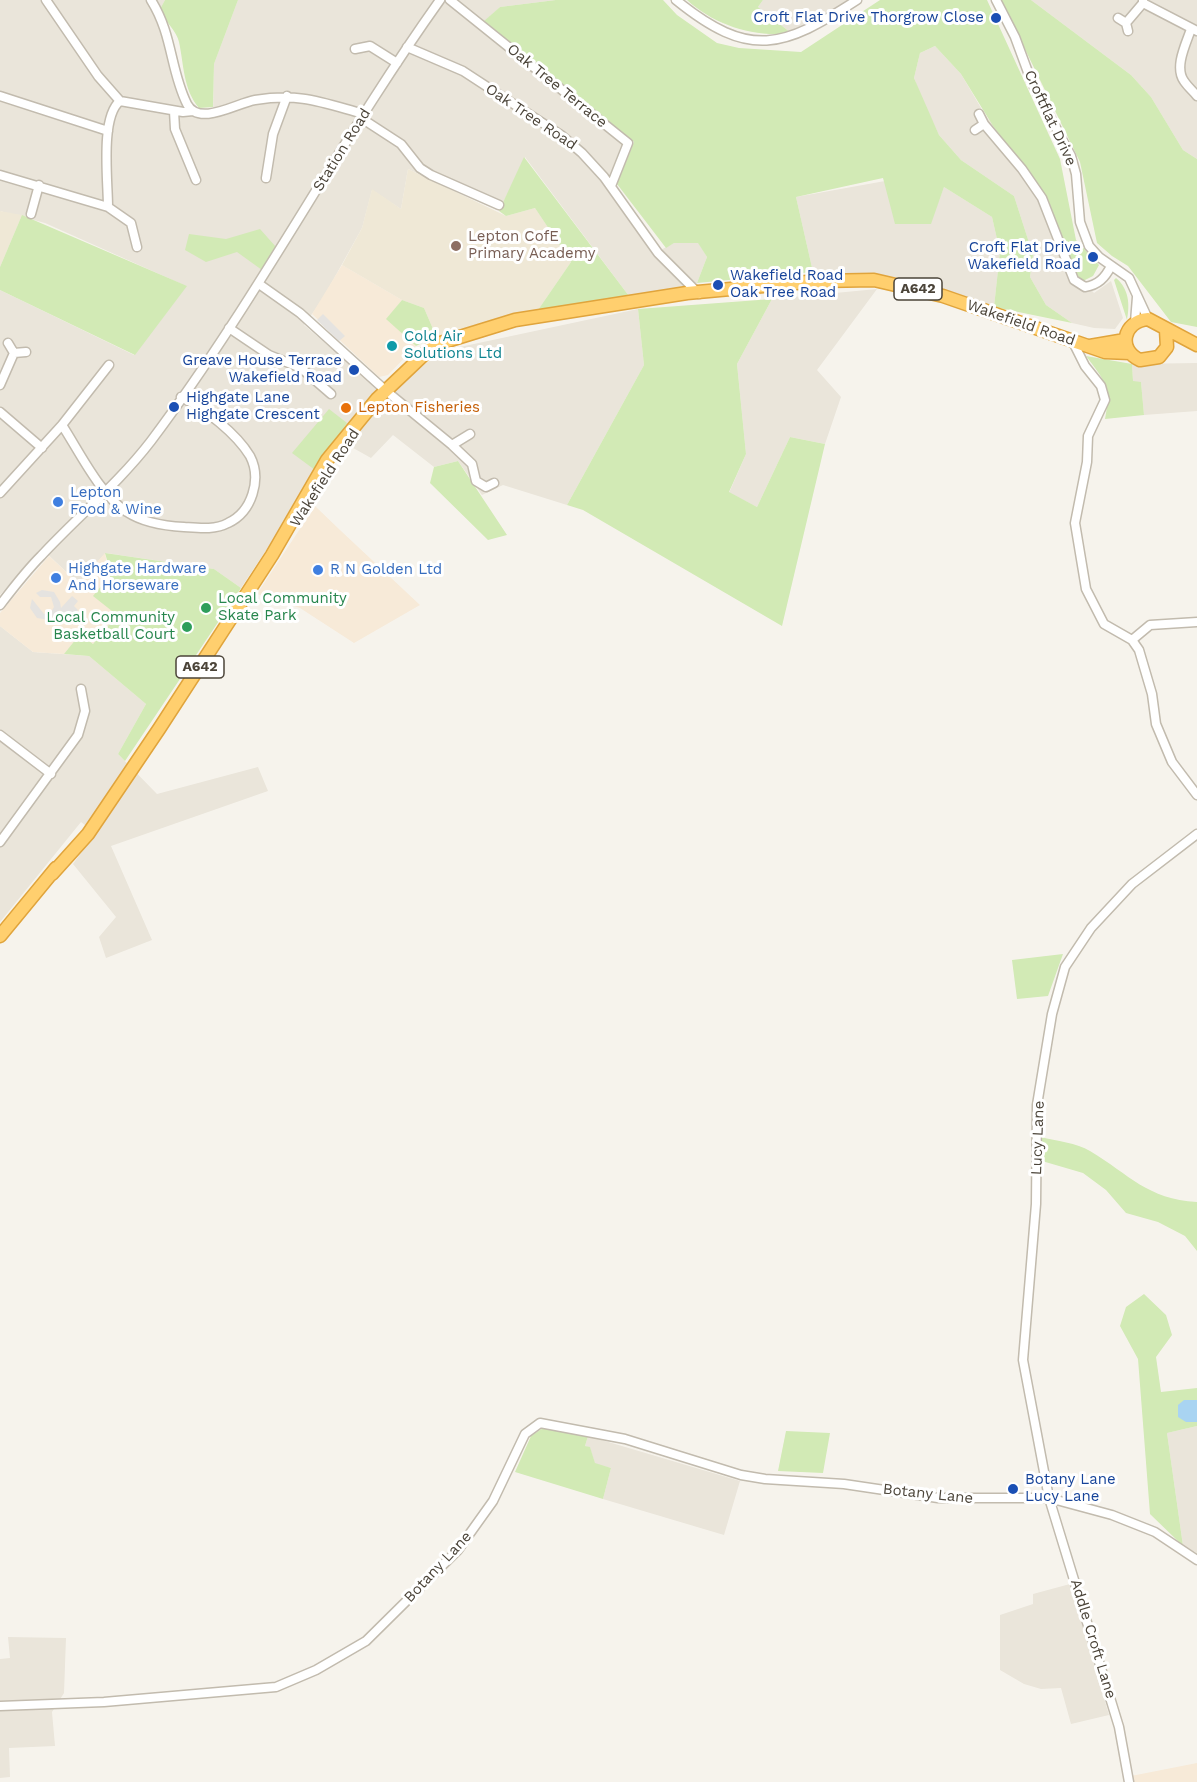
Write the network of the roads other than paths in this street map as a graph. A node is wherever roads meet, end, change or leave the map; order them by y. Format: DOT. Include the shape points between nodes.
graph roads {
  1 [pos="46,0"];
  2 [pos="151,0"];
  3 [pos="440,0"];
  4 [pos="450,0"];
  5 [pos="676,0"];
  6 [pos="857,0"];
  7 [pos="996,0"];
  8 [pos="1143,2"];
  9 [pos="1124,24"];
  10 [pos="1194,30"];
  11 [pos="407,47"];
  12 [pos="355,50"];
  13 [pos="397,63"];
  14 [pos="0,96"];
  15 [pos="287,96"];
  16 [pos="1197,96"];
  17 [pos="120,101"];
  18 [pos="174,111"];
  19 [pos="193,111"];
  20 [pos="979,114"];
  21 [pos="362,116"];
  22 [pos="984,124"];
  23 [pos="975,130"];
  24 [pos="108,132"];
  25 [pos="0,175"];
  26 [pos="266,178"];
  27 [pos="196,180"];
  28 [pos="39,185"];
  29 [pos="611,186"];
  30 [pos="499,205"];
  31 [pos="108,207"];
  32 [pos="31,214"];
  33 [pos="137,247"];
  34 [pos="1111,266"];
  35 [pos="259,284"];
  36 [pos="701,295"];
  37 [pos="1137,297"];
  38 [pos="1148,319"];
  39 [pos="1135,322"];
  40 [pos="229,328"];
  41 [pos="1166,330"];
  42 [pos="1125,340"];
  43 [pos="1073,342"];
  44 [pos="8,343"];
  45 [pos="1088,346"];
  46 [pos="1197,346"];
  47 [pos="1167,347"];
  48 [pos="26,352"];
  49 [pos="14,353"];
  50 [pos="1130,353"];
  51 [pos="109,365"];
  52 [pos="0,385"];
  53 [pos="331,394"];
  54 [pos="381,395"];
  55 [pos="181,397"];
  56 [pos="0,412"];
  57 [pos="62,424"];
  58 [pos="470,434"];
  59 [pos="452,445"];
  60 [pos="42,447"];
  61 [pos="494,483"];
  62 [pos="107,492"];
  63 [pos="0,494"];
  64 [pos="0,604"];
  65 [pos="1197,622"];
  66 [pos="1132,640"];
  67 [pos="81,690"];
  68 [pos="0,735"];
  69 [pos="51,774"];
  70 [pos="1197,795"];
  71 [pos="1197,834"];
  72 [pos="0,842"];
  73 [pos="0,936"];
  74 [pos="1049,1498"];
  75 [pos="1197,1560"];
  76 [pos="0,1706"];
  77 [pos="1129,1782"];
  1 -- 17 [label="street"];
  2 -- 19 [label="street" via="164,23 182,88"];
  3 -- 11 [label="street, Station Road"];
  4 -- 29 [label="street, Oak Tree Terrace" via="628,143"];
  5 -- 6 [label="street" via="703,22 728,33 777,41 812,29"];
  7 -- 34 [label="street, Croftflat Drive" via="1032,83 1071,156 1084,235 1089,246"];
  8 -- 9 [label="street"];
  8 -- 10 [label="street"];
  10 -- 16 [label="street" via="1181,66 1184,81"];
  11 -- 13 [label="street, Station Road"];
  11 -- 29 [label="street, Oak Tree Road" via="463,71 561,135"];
  12 -- 13 [label="street" via="370,46"];
  13 -- 21 [label="street, Station Road"];
  14 -- 24 [label="street"];
  15 -- 19 [label="street" via="216,112"];
  15 -- 21 [label="street" via="303,97"];
  15 -- 26 [label="street" via="273,134"];
  17 -- 18 [label="street"];
  17 -- 24 [label="street" via="114,106"];
  18 -- 19 [label="street"];
  18 -- 27 [label="street" via="175,129"];
  20 -- 22 [label="street"];
  21 -- 30 [label="street" via="401,144 420,168"];
  21 -- 35 [label="street, Station Road"];
  22 -- 23 [label="street"];
  22 -- 34 [label="street" via="1042,198 1074,280 1085,287 1095,285"];
  24 -- 31 [label="street"];
  25 -- 28 [label="street"];
  28 -- 31 [label="street"];
  28 -- 32 [label="street"];
  29 -- 36 [label="street, Oak Tree Road" via="658,253"];
  31 -- 33 [label="street" via="131,223"];
  34 -- 37 [label="street, Croftflat Drive" via="1129,278"];
  35 -- 40 [label="street, Station Road"];
  35 -- 54 [label="street" via="300,313"];
  36 -- 43 [label="highway, Wakefield Road / A642" via="818,281 874,280 943,296"];
  36 -- 54 [label="highway, Wakefield Road / A642" via="687,293 515,320 434,345"];
  37 -- 38 [label="street, Croftflat Drive"];
  37 -- 39 [label="street"];
  38 -- 39 [label="highway"];
  38 -- 41 [label="highway, Wakefield Road / A642"];
  39 -- 42 [label="highway"];
  40 -- 53 [label="street" via="269,354 301,368"];
  40 -- 55 [label="street, Station Road"];
  41 -- 46 [label="highway, Wakefield Road / A642"];
  41 -- 47 [label="highway"];
  42 -- 45 [label="highway, Wakefield Road"];
  42 -- 50 [label="highway"];
  43 -- 45 [label="highway, Wakefield Road / A642"];
  43 -- 66 [label="street" via="1101,386 1104,400 1088,436 1075,523 1078,552 1086,589 1104,624"];
  44 -- 49 [label="street"];
  45 -- 50 [label="highway, Wakefield Road / A642" via="1105,352"];
  46 -- 47 [label="highway, Wakefield Road / A642"];
  47 -- 50 [label="highway, Wakefield Road / A642" via="1159,357 1147,361"];
  48 -- 49 [label="street"];
  49 -- 52 [label="street"];
  51 -- 57 [label="street"];
  54 -- 59 [label="street"];
  54 -- 73 [label="highway, Wakefield Road / A642" via="327,460 272,555 125,777"];
  55 -- 62 [label="street, Station Road"];
  55 -- 62 [label="street" via="224,429 251,459 255,489 244,509 229,523 216,527 170,526 125,511"];
  56 -- 60 [label="street"];
  57 -- 60 [label="street"];
  57 -- 62 [label="street"];
  58 -- 59 [label="street"];
  59 -- 61 [label="street" via="471,464 480,486"];
  60 -- 63 [label="street"];
  62 -- 64 [label="street, Station Road" via="40,556"];
  65 -- 66 [label="street" via="1149,625"];
  66 -- 70 [label="street" via="1143,659 1156,724 1172,762"];
  67 -- 69 [label="street" via="84,722"];
  68 -- 69 [label="street"];
  69 -- 72 [label="street"];
  71 -- 74 [label="street, Lucy Lane" via="1132,884 1091,928 1065,966 1052,1014 1037,1105 1036,1204 1023,1360"];
  74 -- 75 [label="street, Botany Lane" via="1112,1515 1155,1532"];
  74 -- 76 [label="street, Botany Lane" via="938,1498 844,1484 765,1479 625,1439 540,1423 525,1434 493,1501 458,1550 366,1641 316,1670 276,1687 104,1702"];
  74 -- 77 [label="street, Addle Croft Lane" via="1119,1727"];
}
